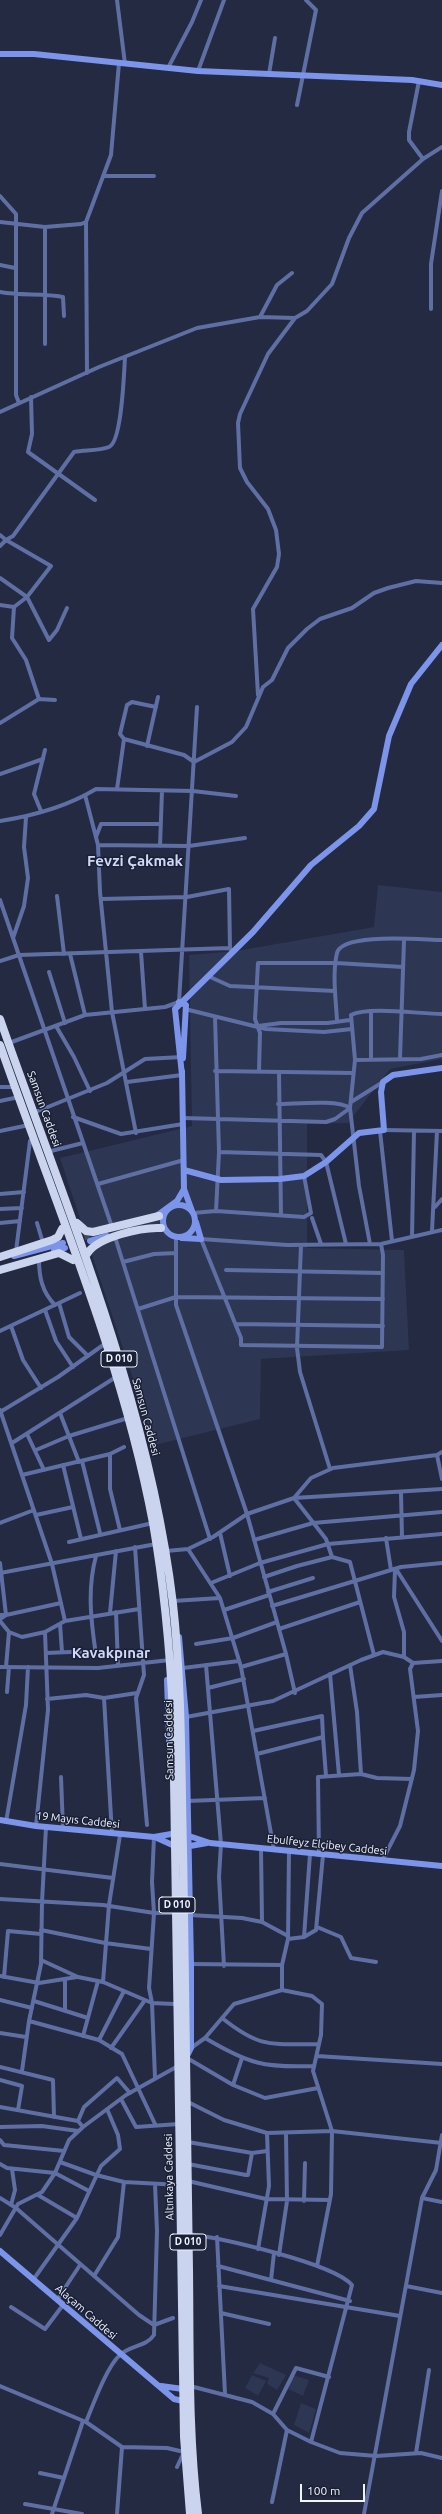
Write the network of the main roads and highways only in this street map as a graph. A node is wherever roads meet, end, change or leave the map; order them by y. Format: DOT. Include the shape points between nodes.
graph roads {
  1 [pos="0,1018"];
  2 [pos="0,1045"];
  3 [pos="38,1136"];
  4 [pos="159,1216"];
  5 [pos="77,1223"];
  6 [pos="62,1229"];
  7 [pos="164,1230"];
  8 [pos="87,1254"];
  9 [pos="0,1259"];
  10 [pos="73,1260"];
  11 [pos="0,1270"];
  12 [pos="109,1341"];
  13 [pos="179,1715"];
  14 [pos="178,1838"];
  15 [pos="185,1968"];
  16 [pos="184,2183"];
  17 [pos="186,2388"];
  18 [pos="190,2396"];
  19 [pos="183,2401"];
  20 [pos="190,2514"];
  21 [pos="198,2514"];
  1 -- 3 [label="highway, Samsun Caddesi / D 010" via="33,1113"];
  2 -- 3 [label="highway, Samsun Caddesi / D 010" via="30,1125"];
  3 -- 5 [label="highway" via="51,1151"];
  3 -- 6 [label="highway" via="36,1153"];
  3 -- 12 [label="highway, Samsun Caddesi / D 010"];
  4 -- 5 [label="highway" via="86,1231"];
  5 -- 8 [label="highway"];
  6 -- 9 [label="highway" via="58,1237 16,1250"];
  6 -- 10 [label="highway"];
  7 -- 8 [label="highway" via="150,1227 115,1237 96,1243"];
  8 -- 12 [label="highway" via="112,1326"];
  10 -- 11 [label="highway" via="59,1254"];
  10 -- 12 [label="highway" via="100,1338"];
  12 -- 13 [label="highway, Samsun Caddesi / D 010" via="153,1524 167,1628 168,1660"];
  12 -- 13 [label="highway, Samsun Caddesi / D 010" via="145,1451 166,1551 174,1613"];
  13 -- 14 [label="highway, Samsun Caddesi / D 010"];
  14 -- 15 [label="highway, Altınkaya Caddesi / D 010"];
  15 -- 16 [label="highway, Altınkaya Caddesi / D 010" via="188,2164"];
  15 -- 16 [label="highway, Altınkaya Caddesi / D 010" via="178,2050 179,2124"];
  16 -- 17 [label="highway, Altınkaya Caddesi / D 010"];
  16 -- 17 [label="highway, Altınkaya Caddesi / D 010" via="188,2234"];
  17 -- 18 [label="highway, Altınkaya Caddesi / D 010"];
  17 -- 19 [label="highway, Altınkaya Caddesi / D 010"];
  18 -- 19 [label="highway"];
  18 -- 21 [label="highway, Altınkaya Caddesi / D 010" via="192,2466"];
  19 -- 20 [label="highway, Altınkaya Caddesi / D 010" via="184,2452"];
}
